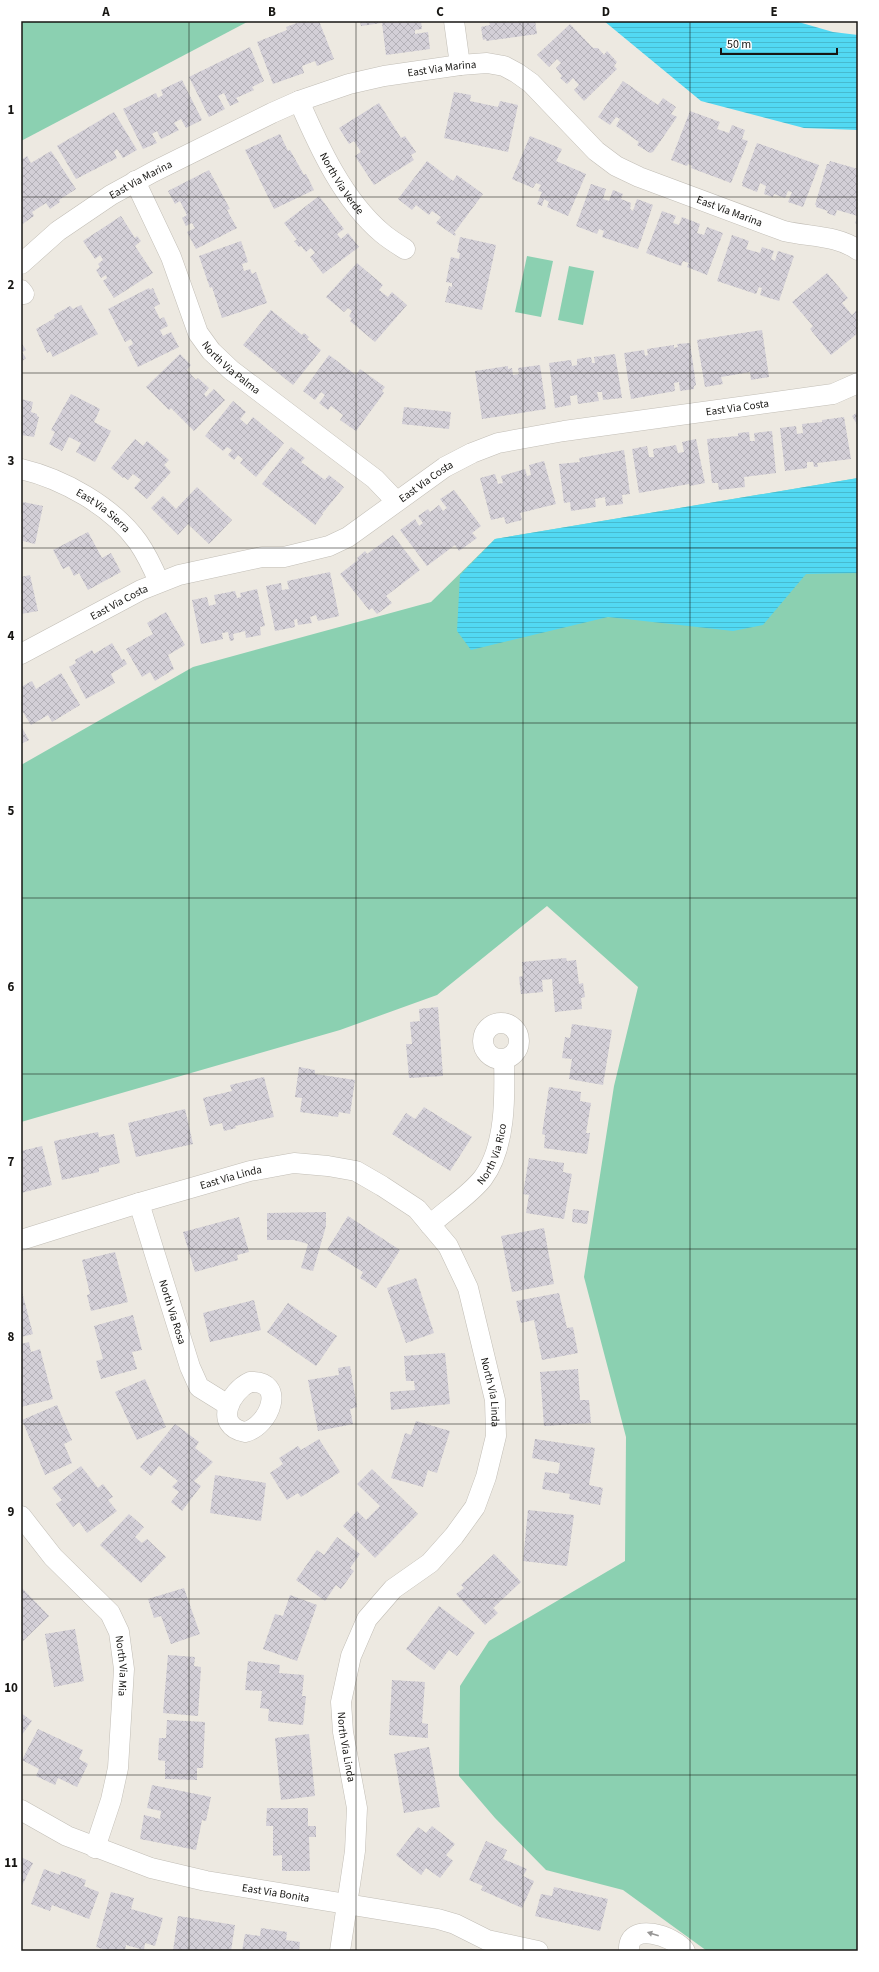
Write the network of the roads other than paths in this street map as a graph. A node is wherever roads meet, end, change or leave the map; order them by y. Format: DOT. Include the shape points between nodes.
graph roads {
  1 [pos="454,21"];
  2 [pos="460,65"];
  3 [pos="299,101"];
  4 [pos="135,181"];
  5 [pos="405,249"];
  6 [pos="858,250"];
  7 [pos="21,264"];
  8 [pos="858,383"];
  9 [pos="21,470"];
  10 [pos="396,501"];
  11 [pos="159,582"];
  12 [pos="21,654"];
  13 [pos="504,1059"];
  14 [pos="139,1203"];
  15 [pos="430,1225"];
  16 [pos="21,1240"];
  17 [pos="228,1405"];
  18 [pos="21,1516"];
  19 [pos="21,1810"];
  20 [pos="95,1848"];
  21 [pos="346,1904"];
  22 [pos="340,1951"];
  23 [pos="538,1951"];
  24 [pos="629,1951"];
  25 [pos="684,1951"];
  1 -- 2 [label="street"];
  2 -- 3 [label="street, East Via Marina" via="384,76 349,84"];
  2 -- 6 [label="street, East Via Marina" via="487,63 504,66 517,73 531,83 596,151 616,166 639,177 784,231 833,238"];
  3 -- 4 [label="street, East Via Marina"];
  3 -- 5 [label="street, North Via Verde" via="345,190 382,233"];
  4 -- 7 [label="street, East Via Marina" via="58,231"];
  4 -- 10 [label="street, North Via Palma" via="170,257 198,333 211,351 231,370 375,479"];
  8 -- 10 [label="street, East Via Costa" via="833,394 557,432 498,443 445,467"];
  9 -- 11 [label="street, East Via Sierra" via="44,475 68,486 117,520 151,561"];
  10 -- 11 [label="street, East Via Costa" via="348,537 329,546 284,557 243,560"];
  11 -- 12 [label="street, East Via Costa"];
  13 -- 15 [label="street, North Via Rico" via="502,1127 494,1157 483,1178"];
  14 -- 15 [label="street, East Via Linda" via="250,1171 294,1163 356,1171 417,1209"];
  14 -- 16 [label="street, East Via Linda"];
  14 -- 17 [label="street, North Via Rosa" via="190,1367 199,1387"];
  15 -- 21 [label="street, North Via Linda" via="448,1246 468,1288 495,1400 496,1436 486,1477 475,1507 430,1563 393,1589 367,1620 351,1656 341,1702 343,1732 357,1808 355,1851"];
  18 -- 20 [label="street, North Via Mia" via="53,1557 110,1613 119,1632 124,1669 118,1768 111,1800"];
  19 -- 20 [label="street, East Via Bonita" via="67,1836"];
  20 -- 21 [label="street, East Via Bonita" via="151,1868 206,1881"];
  21 -- 22 [label="street, North Via Linda"];
  21 -- 23 [label="street, East Via Bonita" via="438,1919 455,1924 487,1940"];
  25 -- 24 [label="street, one-way" via="677,1943 645,1932 634,1937 630,1942"];
}
